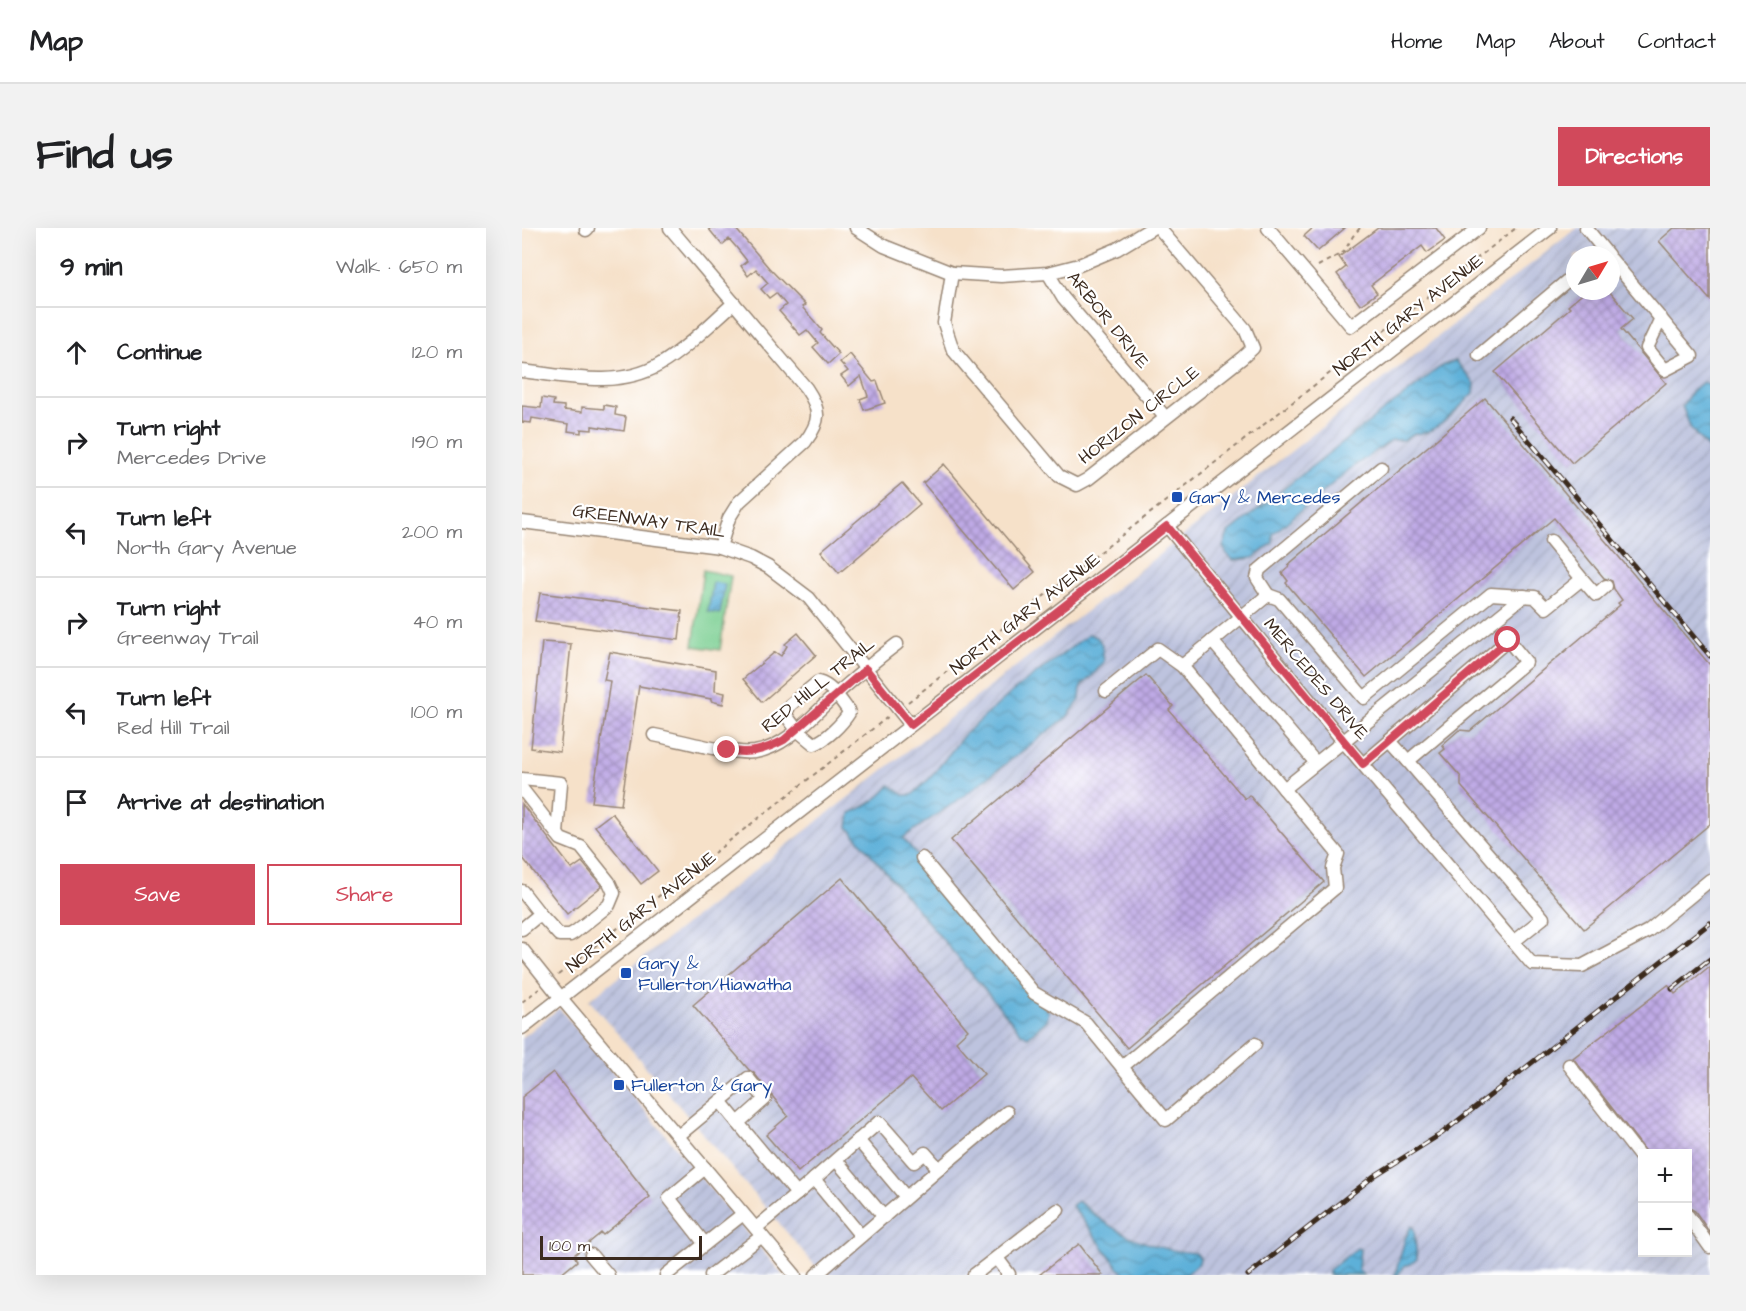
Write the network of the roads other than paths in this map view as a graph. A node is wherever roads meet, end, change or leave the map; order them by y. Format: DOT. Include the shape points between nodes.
graph roads {
  1 [pos="670,228"];
  2 [pos="856,228"];
  3 [pos="1152,228"];
  4 [pos="1159,228"];
  5 [pos="1268,228"];
  6 [pos="1479,228"];
  7 [pos="1550,228"];
  8 [pos="1586,228"];
  9 [pos="1463,233"];
  10 [pos="1599,246"];
  11 [pos="1620,272"];
  12 [pos="952,273"];
  13 [pos="1048,273"];
  14 [pos="1566,282"];
  15 [pos="734,303"];
  16 [pos="1662,318"];
  17 [pos="1479,355"];
  18 [pos="522,371"];
  19 [pos="1165,417"];
  20 [pos="1381,468"];
  21 [pos="522,522"];
  22 [pos="1167,526"];
  23 [pos="1551,541"];
  24 [pos="720,547"];
  25 [pos="1582,579"];
  26 [pos="1606,586"];
  27 [pos="1268,595"];
  28 [pos="1524,596"];
  29 [pos="1242,617"];
  30 [pos="1212,641"];
  31 [pos="897,644"];
  32 [pos="1182,666"];
  33 [pos="866,669"];
  34 [pos="1106,691"];
  35 [pos="836,695"];
  36 [pos="911,725"];
  37 [pos="797,730"];
  38 [pos="654,735"];
  39 [pos="1343,741"];
  40 [pos="1390,741"];
  41 [pos="1408,761"];
  42 [pos="1316,763"];
  43 [pos="1363,764"];
  44 [pos="522,779"];
  45 [pos="522,789"];
  46 [pos="1284,789"];
  47 [pos="557,834"];
  48 [pos="922,858"];
  49 [pos="1710,880"];
  50 [pos="522,891"];
  51 [pos="540,914"];
  52 [pos="522,929"];
  53 [pos="1513,942"];
  54 [pos="522,949"];
  55 [pos="561,998"];
  56 [pos="522,1028"];
  57 [pos="1255,1044"];
  58 [pos="1569,1065"];
  59 [pos="1122,1067"];
  60 [pos="720,1101"];
  61 [pos="1007,1112"];
  62 [pos="738,1123"];
  63 [pos="678,1136"];
  64 [pos="858,1140"];
  65 [pos="1638,1154"];
  66 [pos="836,1160"];
  67 [pos="705,1168"];
  68 [pos="939,1169"];
  69 [pos="814,1179"];
  70 [pos="796,1194"];
  71 [pos="906,1197"];
  72 [pos="1058,1209"];
  73 [pos="743,1214"];
  74 [pos="884,1217"];
  75 [pos="1692,1222"];
  76 [pos="759,1232"];
  77 [pos="861,1236"];
  78 [pos="705,1244"];
  79 [pos="1710,1247"];
  80 [pos="591,1255"];
  81 [pos="997,1258"];
  82 [pos="608,1275"];
  83 [pos="666,1275"];
  84 [pos="711,1275"];
  85 [pos="795,1275"];
  86 [pos="816,1275"];
  87 [pos="974,1275"];
  88 [pos="1007,1275"];
  1 -- 15 [label="street"];
  2 -- 12 [label="street" via="884,246"];
  3 -- 13 [label="street" via="1090,261"];
  4 -- 19 [label="street, HORIZON CIRCLE" via="1245,329 1253,348"];
  5 -- 9 [label="street" via="1351,326"];
  6 -- 9 [label="street"];
  7 -- 22 [label="street, NORTH GARY AVENUE"];
  8 -- 10 [label="street"];
  11 -- 16 [label="street"];
  12 -- 13 [label="street"];
  12 -- 19 [label="street, HORIZON CIRCLE" via="944,323 953,350 1059,476 1077,485"];
  13 -- 19 [label="street, ARBOR DRIVE" via="1063,298"];
  14 -- 17 [label="street"];
  15 -- 18 [label="street" via="671,357 636,375 592,379"];
  15 -- 24 [label="street" via="806,388 823,418 805,442 739,502"];
  20 -- 27 [label="street" via="1259,570 1257,578"];
  21 -- 24 [label="street, GREENWAY TRAIL"];
  22 -- 29 [label="street, MERCEDES DRIVE"];
  22 -- 36 [label="street, NORTH GARY AVENUE"];
  23 -- 25 [label="street"];
  24 -- 33 [label="street, GREENWAY TRAIL" via="768,567 800,590"];
  25 -- 26 [label="street" via="1596,595"];
  25 -- 28 [label="street" via="1546,608 1535,597"];
  27 -- 28 [label="street" via="1279,599 1364,698 1491,594"];
  27 -- 29 [label="street"];
  28 -- 39 [label="street"];
  29 -- 30 [label="street"];
  29 -- 39 [label="street, MERCEDES DRIVE"];
  30 -- 32 [label="street"];
  30 -- 42 [label="street"];
  31 -- 33 [label="street, RED HILL TRAIL"];
  32 -- 34 [label="street" via="1158,649"];
  32 -- 46 [label="street"];
  33 -- 35 [label="street, RED HILL TRAIL"];
  33 -- 36 [label="street, GREENWAY TRAIL"];
  35 -- 37 [label="street, RED HILL TRAIL"];
  35 -- 37 [label="street" via="818,682 790,705 786,717"];
  35 -- 37 [label="street" via="849,713 843,721 817,744"];
  36 -- 55 [label="street, NORTH GARY AVENUE"];
  37 -- 38 [label="street, RED HILL TRAIL" via="769,748 753,752 735,752"];
  39 -- 42 [label="street"];
  39 -- 43 [label="street, MERCEDES DRIVE"];
  40 -- 41 [label="street"];
  40 -- 41 [label="street" via="1508,640 1526,662"];
  40 -- 43 [label="street"];
  41 -- 53 [label="street" via="1543,918"];
  42 -- 46 [label="street"];
  43 -- 53 [label="street, MERCEDES DRIVE"];
  44 -- 47 [label="street" via="561,783"];
  45 -- 47 [label="street"];
  46 -- 59 [label="street" via="1338,854 1333,868 1335,888"];
  47 -- 51 [label="street" via="581,847 614,893 609,905 570,935 559,935"];
  48 -- 59 [label="street" via="1034,993 1086,1023"];
  49 -- 53 [label="street, MERCEDES DRIVE" via="1648,931 1581,966 1532,964"];
  50 -- 51 [label="street"];
  51 -- 52 [label="street"];
  54 -- 55 [label="street"];
  55 -- 56 [label="street, NORTH GARY AVENUE"];
  55 -- 63 [label="street"];
  57 -- 59 [label="street" via="1166,1120"];
  58 -- 65 [label="street"];
  60 -- 62 [label="street"];
  60 -- 62 [label="street" via="747,1078 765,1100"];
  60 -- 63 [label="street"];
  61 -- 68 [label="street"];
  62 -- 70 [label="street"];
  63 -- 67 [label="street"];
  64 -- 66 [label="street"];
  64 -- 68 [label="street" via="879,1122 914,1162 926,1153"];
  64 -- 71 [label="street"];
  66 -- 69 [label="street"];
  66 -- 74 [label="street"];
  67 -- 73 [label="street"];
  67 -- 78 [label="street" via="669,1198"];
  68 -- 71 [label="street"];
  69 -- 70 [label="street"];
  69 -- 77 [label="street"];
  70 -- 76 [label="street"];
  71 -- 74 [label="street"];
  72 -- 81 [label="street"];
  73 -- 76 [label="street"];
  73 -- 78 [label="street"];
  74 -- 77 [label="street"];
  75 -- 79 [label="street"];
  76 -- 84 [label="street"];
  76 -- 85 [label="street"];
  77 -- 86 [label="street"];
  78 -- 83 [label="street"];
  80 -- 82 [label="street"];
  81 -- 87 [label="street"];
  81 -- 88 [label="street"];
}
